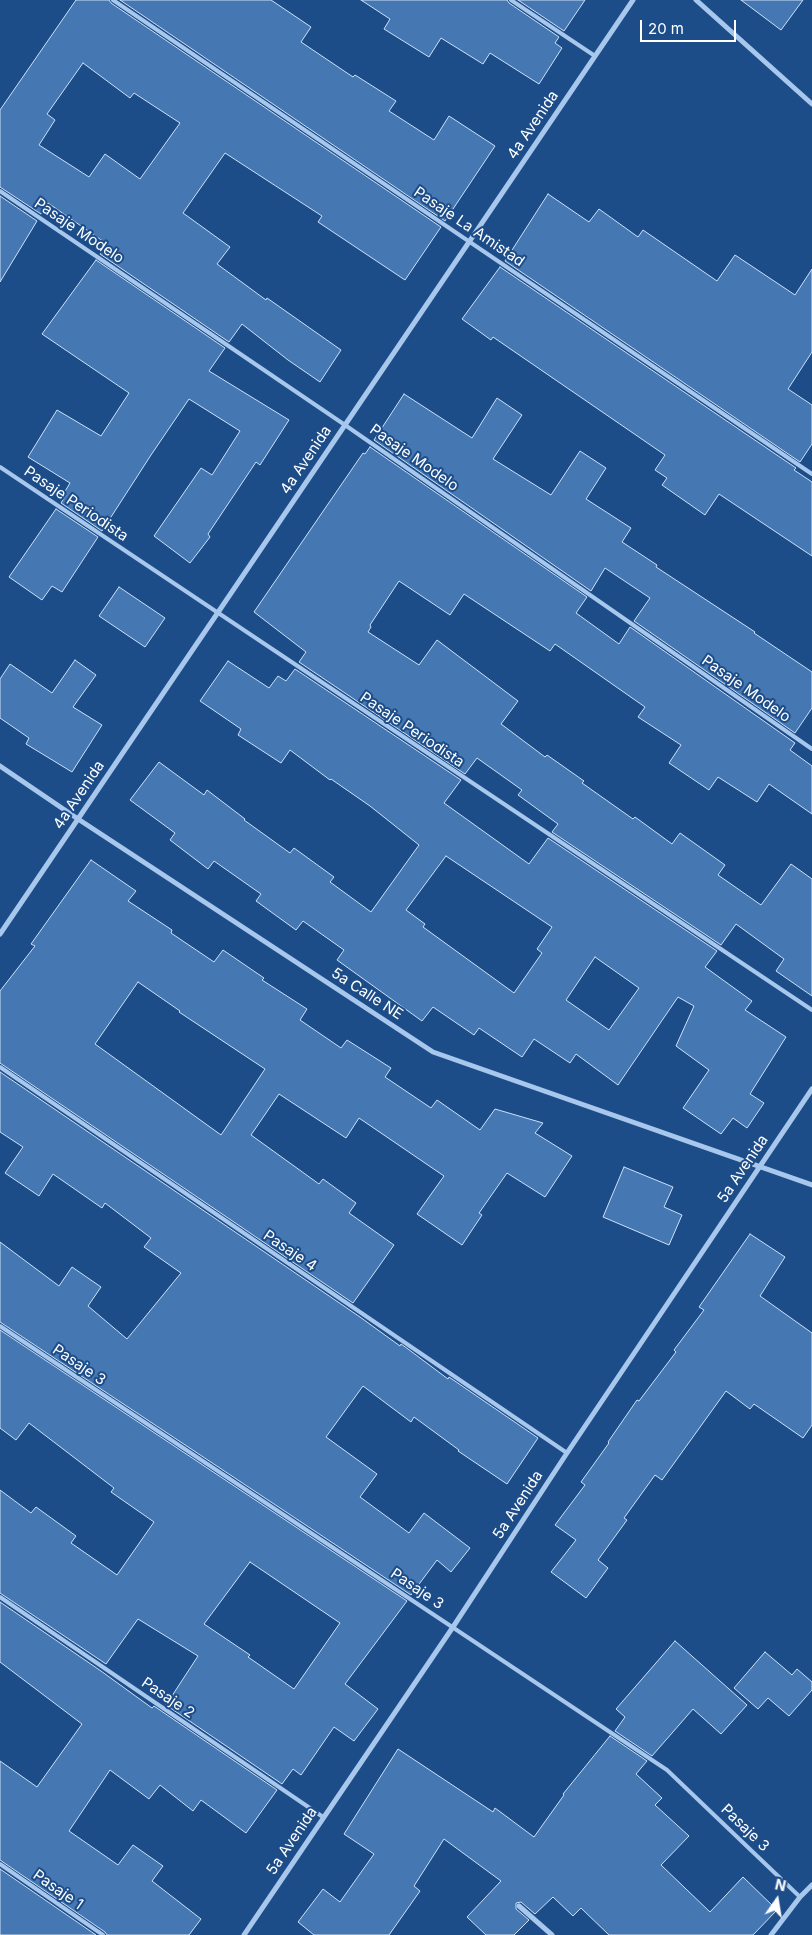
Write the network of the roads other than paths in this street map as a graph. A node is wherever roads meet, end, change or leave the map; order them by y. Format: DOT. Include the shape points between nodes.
graph roads {
  1 [pos="114,0"];
  2 [pos="512,0"];
  3 [pos="633,0"];
  4 [pos="696,0"];
  5 [pos="595,56"];
  6 [pos="812,104"];
  7 [pos="0,191"];
  8 [pos="470,241"];
  9 [pos="345,425"];
  10 [pos="0,467"];
  11 [pos="812,474"];
  12 [pos="218,613"];
  13 [pos="812,749"];
  14 [pos="0,766"];
  15 [pos="78,820"];
  16 [pos="0,934"];
  17 [pos="812,1010"];
  18 [pos="0,1068"];
  19 [pos="812,1088"];
  20 [pos="759,1168"];
  21 [pos="812,1185"];
  22 [pos="0,1326"];
  23 [pos="567,1453"];
  24 [pos="0,1597"];
  25 [pos="453,1627"];
  26 [pos="323,1817"];
  27 [pos="0,1864"];
  28 [pos="812,1885"];
  29 [pos="800,1897"];
  30 [pos="519,1906"];
  31 [pos="103,1935"];
  32 [pos="244,1935"];
  33 [pos="552,1935"];
  34 [pos="771,1935"];
  1 -- 8 [label="lane, Pasaje La Amistad"];
  2 -- 5 [label="lane"];
  3 -- 5 [label="street, 4a Avenida"];
  4 -- 6 [label="street"];
  5 -- 8 [label="street, 4a Avenida"];
  7 -- 9 [label="lane, Pasaje Modelo"];
  8 -- 9 [label="street, 4a Avenida"];
  8 -- 11 [label="lane, Pasaje La Amistad"];
  9 -- 12 [label="street, 4a Avenida"];
  9 -- 13 [label="lane, Pasaje Modelo"];
  10 -- 12 [label="lane, Pasaje Periodista"];
  12 -- 15 [label="street, 4a Avenida"];
  12 -- 17 [label="lane, Pasaje Periodista"];
  14 -- 15 [label="street, 5a Calle NE"];
  15 -- 16 [label="street, 4a Avenida"];
  15 -- 20 [label="street, 5a Calle NE" via="433,1052"];
  18 -- 23 [label="lane, Pasaje 4"];
  19 -- 20 [label="street, 5a Avenida"];
  20 -- 21 [label="street, 5a Calle NE"];
  20 -- 23 [label="street, 5a Avenida"];
  22 -- 25 [label="lane, Pasaje 3"];
  23 -- 25 [label="street, 5a Avenida"];
  24 -- 26 [label="lane, Pasaje 2"];
  25 -- 26 [label="street, 5a Avenida"];
  25 -- 29 [label="lane, Pasaje 3" via="667,1770"];
  26 -- 32 [label="street, 5a Avenida"];
  27 -- 31 [label="lane, Pasaje 1"];
  28 -- 29 [label="street"];
  29 -- 34 [label="street"];
  30 -- 33 [label="street"];
}
